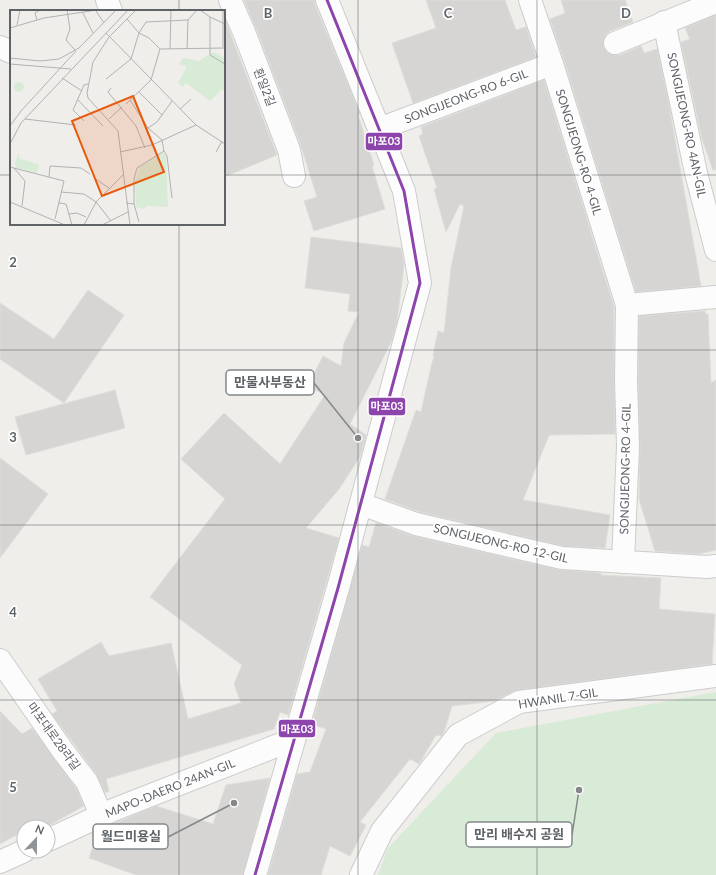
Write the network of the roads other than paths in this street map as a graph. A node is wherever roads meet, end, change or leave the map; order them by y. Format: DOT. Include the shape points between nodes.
graph roads {
  1 [pos="107,0"];
  2 [pos="230,0"];
  3 [pos="327,0"];
  4 [pos="530,0"];
  5 [pos="716,2"];
  6 [pos="111,10"];
  7 [pos="664,22"];
  8 [pos="615,43"];
  9 [pos="0,47"];
  10 [pos="10,52"];
  11 [pos="552,64"];
  12 [pos="379,129"];
  13 [pos="294,176"];
  14 [pos="716,250"];
  15 [pos="716,298"];
  16 [pos="627,305"];
  17 [pos="360,504"];
  18 [pos="623,562"];
  19 [pos="716,566"];
  20 [pos="0,660"];
  21 [pos="716,676"];
  22 [pos="294,739"];
  23 [pos="101,815"];
  24 [pos="56,836"];
  25 [pos="16,855"];
  26 [pos="0,862"];
  27 [pos="255,875"];
  28 [pos="361,875"];
  1 -- 6 [label="street"];
  2 -- 13 [label="street, 환일2길" via="289,150"];
  3 -- 12 [label="street"];
  4 -- 11 [label="street, SONGIJEONG-RO 4-GIL"];
  5 -- 7 [label="street"];
  7 -- 8 [label="street"];
  7 -- 14 [label="street, SONGIJEONG-RO 4AN-GIL" via="696,173"];
  9 -- 10 [label="street"];
  11 -- 12 [label="street, SONGIJEONG-RO 6-GIL"];
  11 -- 16 [label="street, SONGIJEONG-RO 4-GIL"];
  12 -- 17 [label="street" via="404,191 420,283"];
  15 -- 16 [label="street"];
  16 -- 18 [label="street, SONGIJEONG-RO 4-GIL" via="628,447"];
  17 -- 18 [label="street, SONGIJEONG-RO 12-GIL" via="416,524 562,558"];
  17 -- 22 [label="street"];
  18 -- 19 [label="street, SONGIJEONG-RO 12-GIL"];
  20 -- 23 [label="street, 마포대로28라길" via="63,751 88,782"];
  21 -- 28 [label="street, HWANIL 7-GIL" via="519,702 458,735 382,831"];
  22 -- 23 [label="street, MAPO-DAERO 24AN-GIL"];
  22 -- 27 [label="street"];
  23 -- 24 [label="street, MAPO-DAERO 24AN-GIL"];
  25 -- 26 [label="street"];
}
